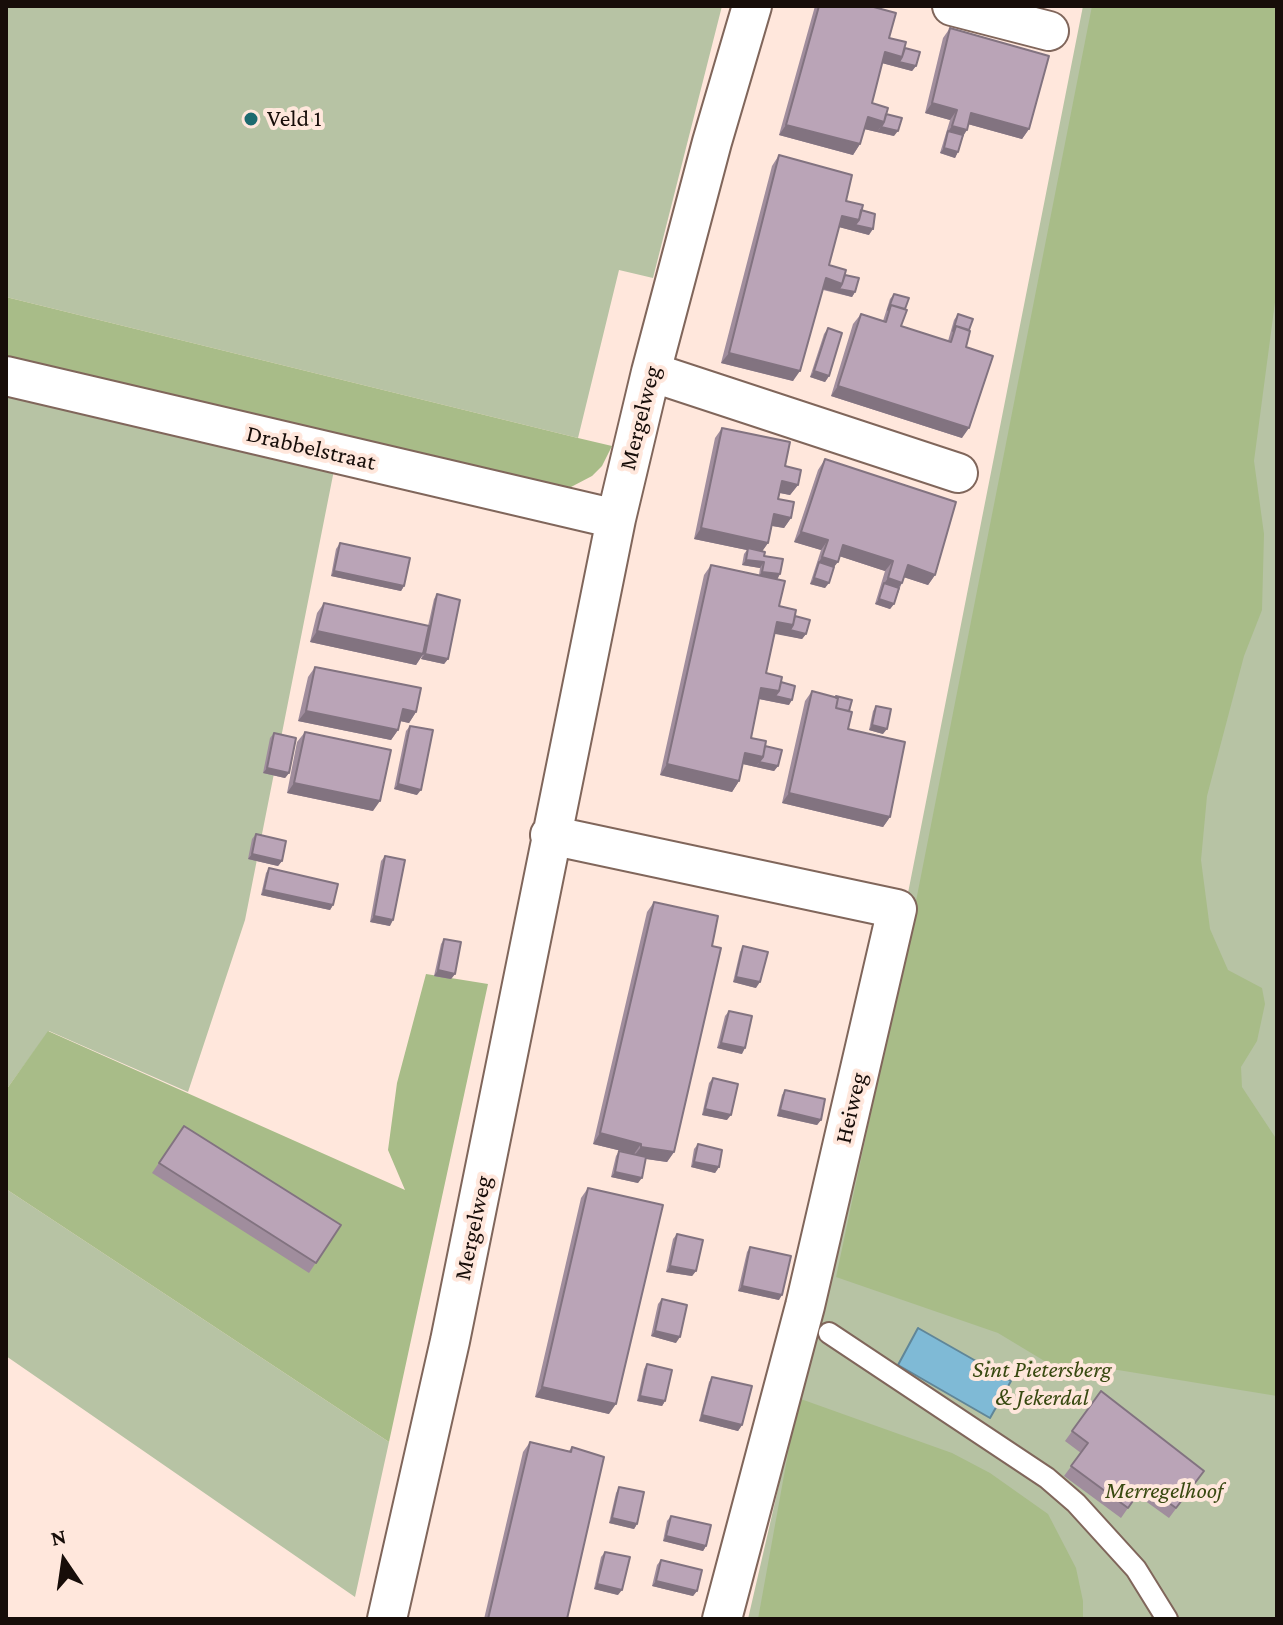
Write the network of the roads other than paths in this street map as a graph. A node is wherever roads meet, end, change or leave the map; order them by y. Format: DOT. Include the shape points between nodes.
graph roads {
  1 [pos="752,6"];
  2 [pos="952,6"];
  3 [pos="1049,31"];
  4 [pos="651,372"];
  5 [pos="6,376"];
  6 [pos="958,473"];
  7 [pos="616,519"];
  8 [pos="550,835"];
  9 [pos="817,1319"];
  10 [pos="387,1619"];
  11 [pos="722,1619"];
  12 [pos="1167,1619"];
  1 -- 4 [label="street, Mergelweg"];
  2 -- 3 [label="street"];
  4 -- 6 [label="street"];
  4 -- 7 [label="street, Mergelweg"];
  5 -- 7 [label="street, Drabbelstraat"];
  7 -- 8 [label="street, Mergelweg"];
  8 -- 9 [label="street, Heiweg" via="897,909"];
  8 -- 10 [label="street, Mergelweg" via="521,999"];
  9 -- 11 [label="street, Heiweg"];
  9 -- 12 [label="lane" via="1047,1478 1136,1569"];
}
